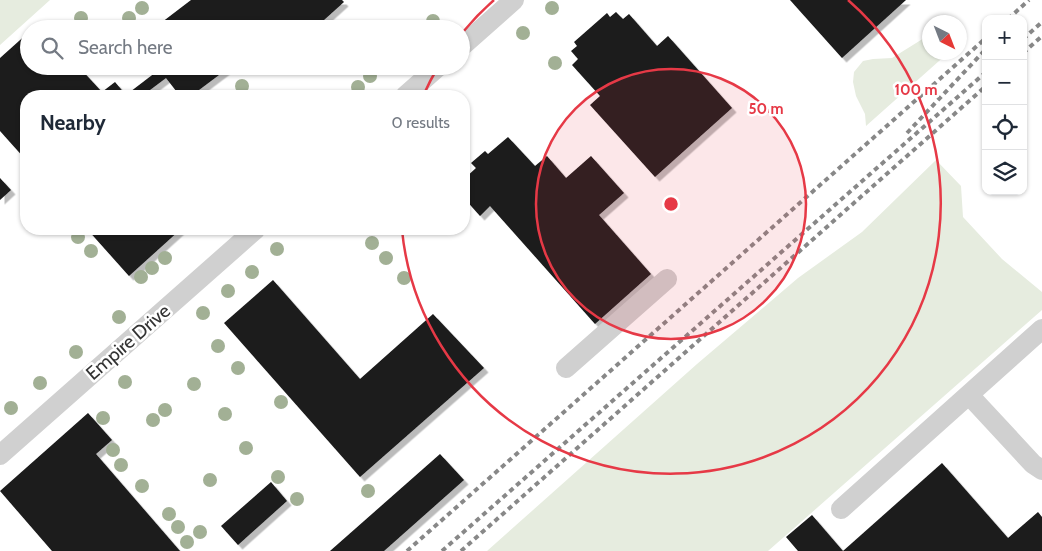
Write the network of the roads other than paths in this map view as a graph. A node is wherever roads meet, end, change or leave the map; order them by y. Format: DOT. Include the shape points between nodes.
graph roads {
  1 [pos="514,0"];
  2 [pos="470,39"];
  3 [pos="429,75"];
  4 [pos="412,90"];
  5 [pos="249,235"];
  6 [pos="667,279"];
  7 [pos="1042,329"];
  8 [pos="566,368"];
  9 [pos="969,396"];
  10 [pos="0,455"];
  11 [pos="1042,470"];
  12 [pos="841,509"];
  1 -- 2 [label="street"];
  3 -- 4 [label="street"];
  5 -- 10 [label="street, Empire Drive"];
  6 -- 8 [label="street"];
  7 -- 9 [label="street"];
  9 -- 11 [label="street"];
  9 -- 12 [label="street"];
}
